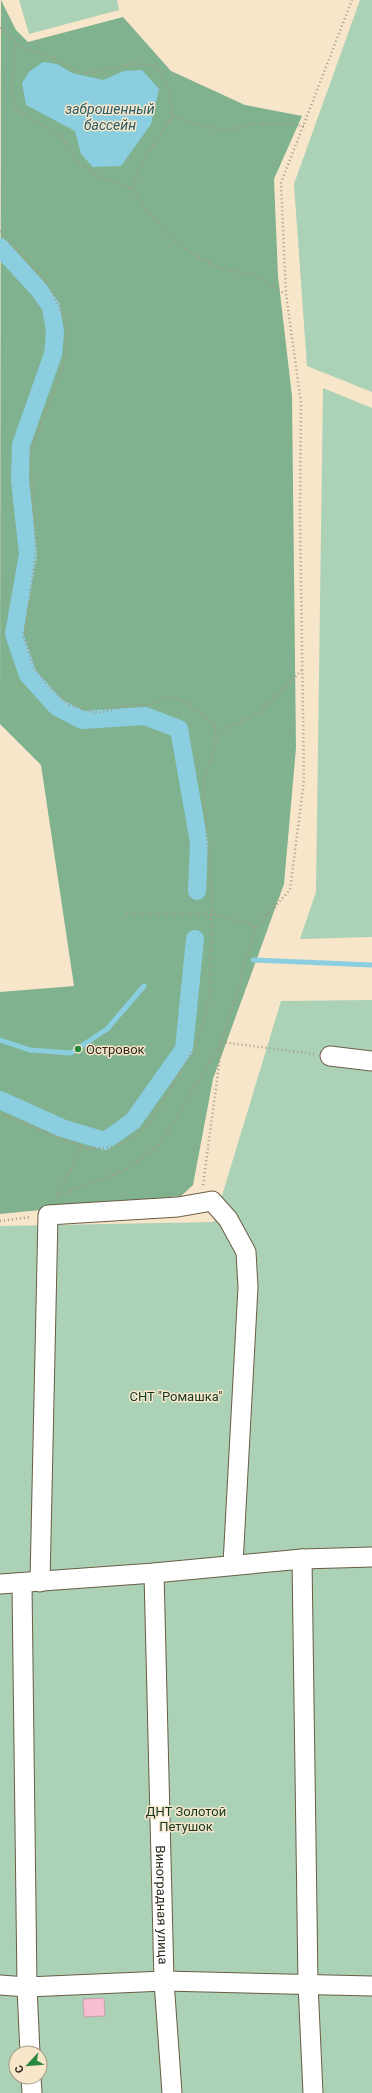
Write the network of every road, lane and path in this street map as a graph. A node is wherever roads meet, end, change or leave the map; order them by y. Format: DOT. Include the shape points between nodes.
graph roads {
  1 [pos="352,0"];
  2 [pos="0,28"];
  3 [pos="16,42"];
  4 [pos="173,116"];
  5 [pos="304,126"];
  6 [pos="132,188"];
  7 [pos="0,231"];
  8 [pos="286,294"];
  9 [pos="303,670"];
  10 [pos="215,734"];
  11 [pos="127,914"];
  12 [pos="212,914"];
  13 [pos="256,927"];
  14 [pos="222,1042"];
  15 [pos="330,1056"];
  16 [pos="372,1061"];
  17 [pos="0,1113"];
  18 [pos="82,1146"];
  19 [pos="57,1194"];
  20 [pos="203,1203"];
  21 [pos="48,1216"];
  22 [pos="0,1221"];
  23 [pos="372,1557"];
  24 [pos="302,1558"];
  25 [pos="233,1564"];
  26 [pos="154,1573"];
  27 [pos="31,1583"];
  28 [pos="0,1584"];
  29 [pos="164,1981"];
  30 [pos="0,1984"];
  31 [pos="308,1984"];
  32 [pos="372,1986"];
  33 [pos="27,1987"];
  34 [pos="30,2045"];
  35 [pos="172,2093"];
  36 [pos="313,2093"];
  1 -- 5 [label="path"];
  2 -- 3 [label="path"];
  3 -- 4 [label="path" via="22,48 49,56 85,74 131,64 156,65 168,87"];
  3 -- 6 [label="path" via="12,95 16,109 61,136 78,163 101,177"];
  4 -- 5 [label="path" via="199,126 230,130 275,123"];
  4 -- 6 [label="path" via="143,160"];
  5 -- 8 [label="path" via="281,183"];
  6 -- 8 [label="path" via="162,228 193,254 222,268 253,275"];
  7 -- 10 [label="path" via="46,281 68,325 61,374 30,452 36,550 24,637 33,667 49,687 69,705 98,713 127,706 150,705 170,696 188,704 215,724"];
  8 -- 9 [label="path" via="301,403"];
  9 -- 10 [label="path" via="258,714"];
  9 -- 13 [label="path" via="304,780 290,890"];
  10 -- 12 [label="path" via="216,744 205,777 204,802"];
  11 -- 12 [label="path"];
  12 -- 13 [label="path"];
  12 -- 18 [label="path" via="210,993 204,1022 193,1050 161,1104 144,1128 132,1139 113,1147 90,1149"];
  13 -- 14 [label="path"];
  14 -- 15 [label="path"];
  14 -- 19 [label="path" via="161,1143 127,1169"];
  14 -- 20 [label="path" via="203,1184"];
  15 -- 16 [label="street"];
  17 -- 18 [label="path"];
  18 -- 19 [label="path"];
  19 -- 21 [label="path" via="50,1204"];
  20 -- 21 [label="street"];
  20 -- 25 [label="street" via="212,1201 228,1219 246,1252 248,1286"];
  21 -- 22 [label="path"];
  21 -- 27 [label="street"];
  23 -- 24 [label="street"];
  24 -- 25 [label="street"];
  24 -- 31 [label="street"];
  25 -- 26 [label="street"];
  26 -- 27 [label="street"];
  26 -- 29 [label="street, Виноградная улица"];
  27 -- 28 [label="street"];
  27 -- 33 [label="street"];
  29 -- 31 [label="street"];
  29 -- 33 [label="street"];
  29 -- 35 [label="street, Виноградная улица"];
  30 -- 33 [label="street"];
  31 -- 32 [label="street"];
  31 -- 36 [label="street"];
  33 -- 34 [label="street"];
}
